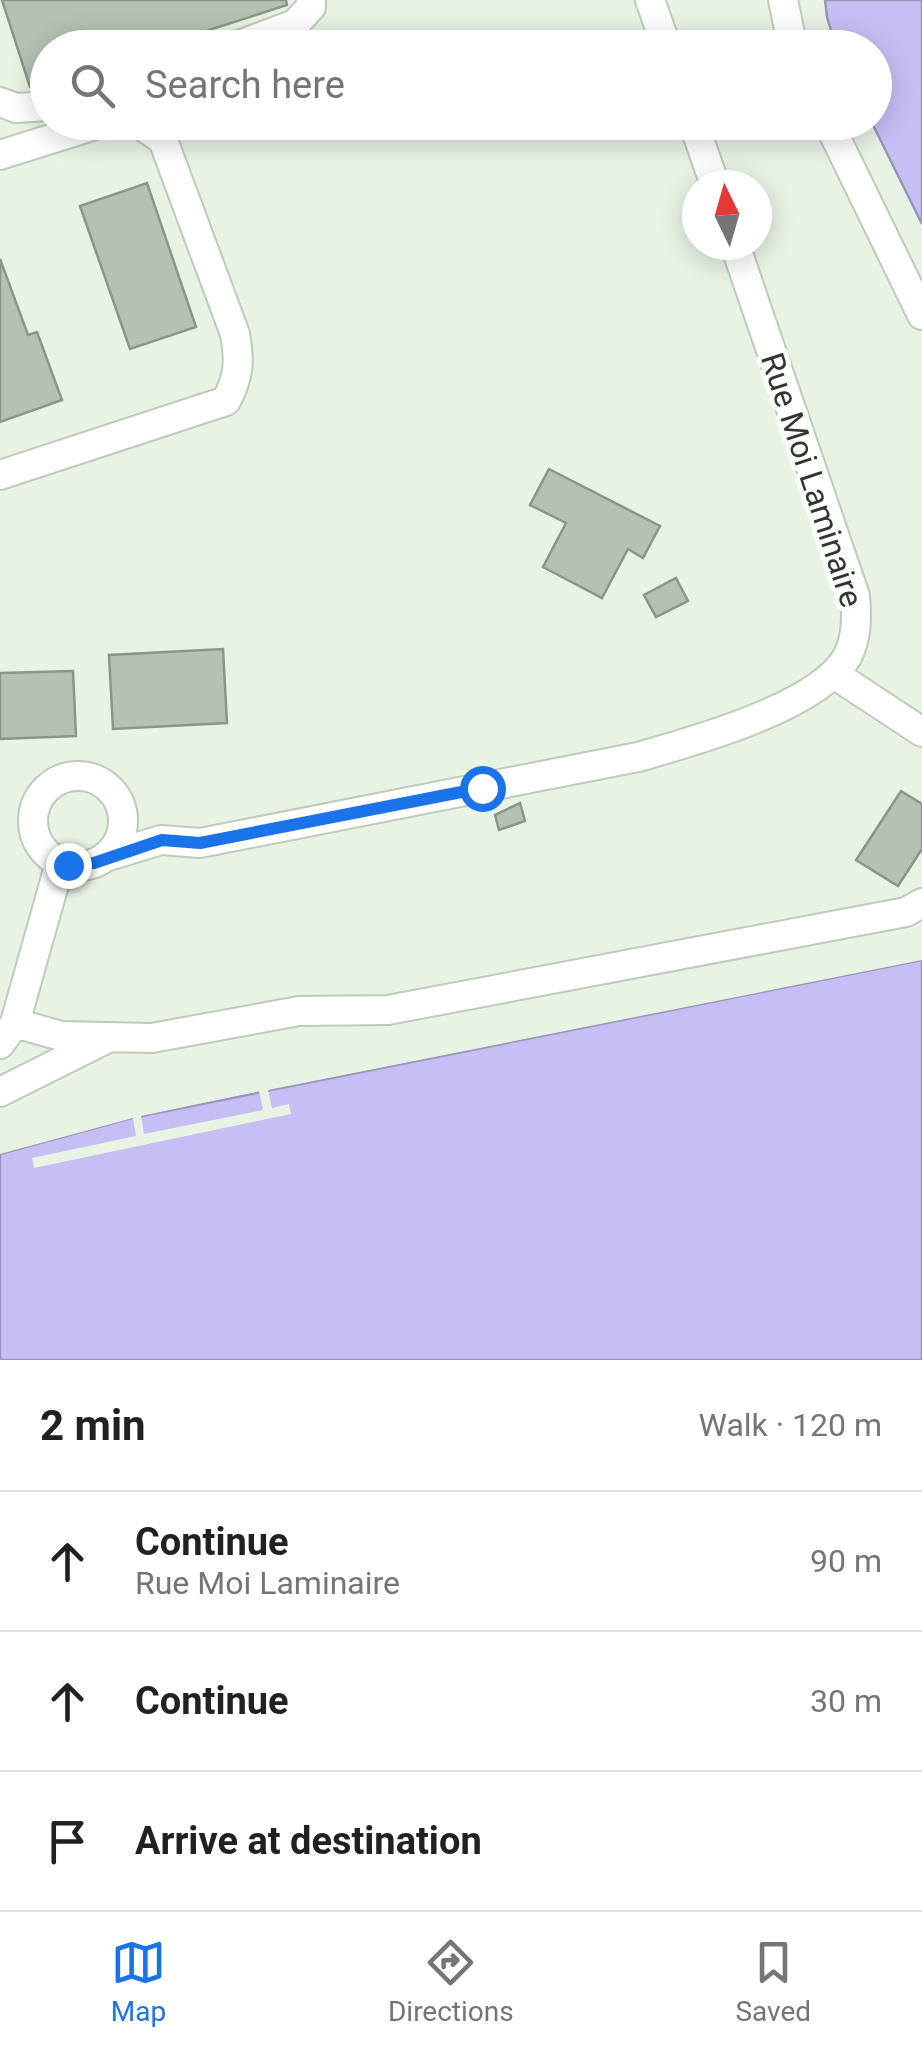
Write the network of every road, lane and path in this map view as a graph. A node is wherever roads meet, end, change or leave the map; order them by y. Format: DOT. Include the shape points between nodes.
graph roads {
  1 [pos="311,0"];
  2 [pos="650,0"];
  3 [pos="783,0"];
  4 [pos="279,30"];
  5 [pos="661,30"];
  6 [pos="790,30"];
  7 [pos="0,102"];
  8 [pos="30,107"];
  9 [pos="48,140"];
  10 [pos="163,140"];
  11 [pos="699,140"];
  12 [pos="837,140"];
  13 [pos="0,155"];
  14 [pos="710,170"];
  15 [pos="740,260"];
  16 [pos="922,315"];
  17 [pos="0,475"];
  18 [pos="834,674"];
  19 [pos="919,725"];
  20 [pos="117,799"];
  21 [pos="162,840"];
  22 [pos="105,857"];
  23 [pos="60,863"];
  24 [pos="922,903"];
  25 [pos="8,1033"];
  26 [pos="108,1038"];
  27 [pos="0,1092"];
  1 -- 4 [label="street" via="295,24"];
  2 -- 5 [label="street"];
  3 -- 6 [label="street"];
  7 -- 8 [label="street"];
  9 -- 13 [label="street"];
  10 -- 17 [label="street" via="235,334 237,380 226,400"];
  11 -- 14 [label="street"];
  12 -- 16 [label="street"];
  15 -- 18 [label="street, Rue Moi Laminaire" via="855,596 852,645"];
  18 -- 19 [label="street"];
  18 -- 21 [label="street" via="764,714 638,758 218,840"];
  20 -- 21 [label="street"];
  20 -- 22 [label="street" via="120,836"];
  20 -- 23 [label="street" via="99,781 74,776 41,794 34,831"];
  21 -- 22 [label="street"];
  22 -- 23 [label="street" via="81,866"];
  23 -- 25 [label="street"];
  24 -- 26 [label="street" via="906,912 388,1010 298,1011 152,1038"];
  25 -- 26 [label="street"];
  26 -- 27 [label="street"];
}
